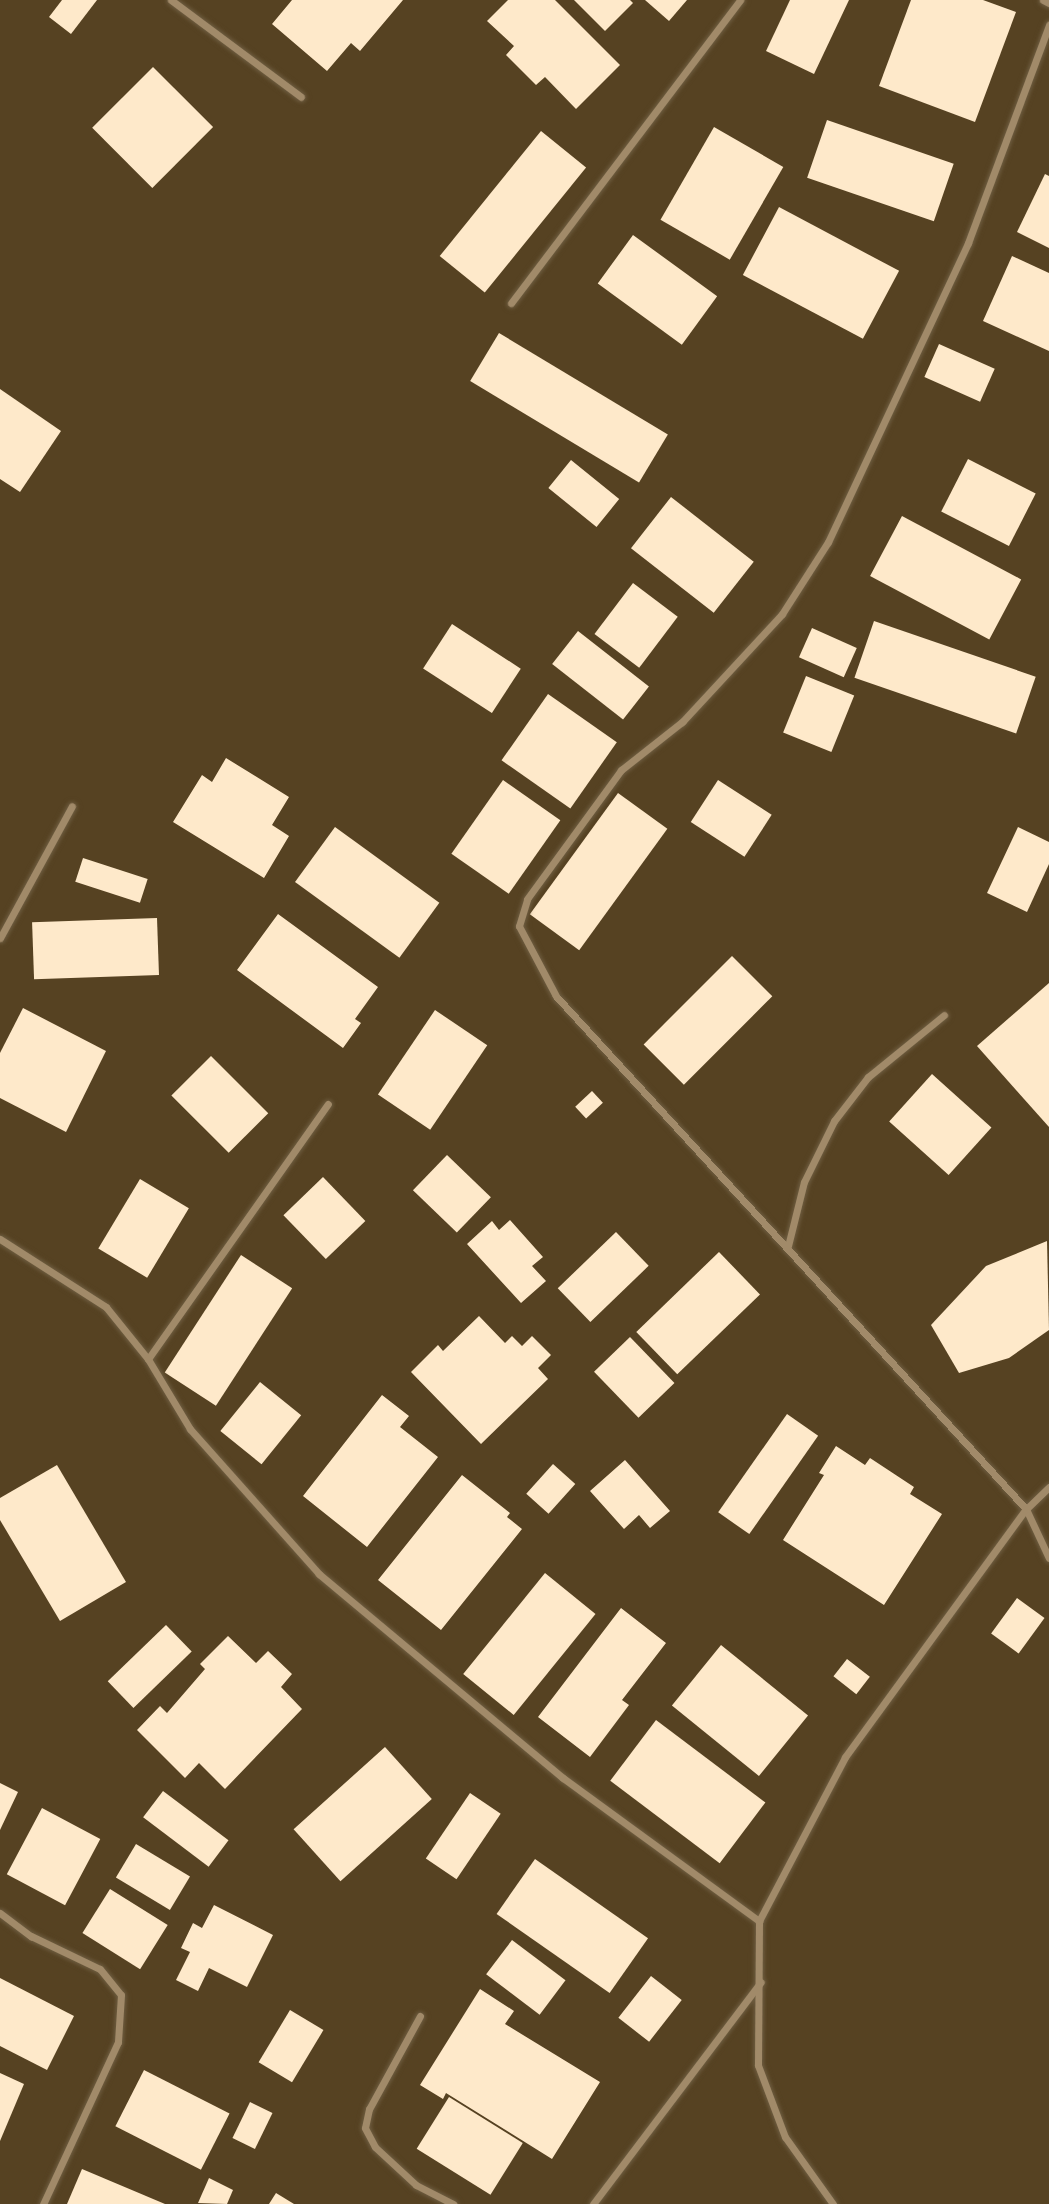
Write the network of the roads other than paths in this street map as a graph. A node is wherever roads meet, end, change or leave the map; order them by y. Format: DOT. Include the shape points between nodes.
graph roads {
  1 [pos="171,0"];
  2 [pos="740,0"];
  3 [pos="1043,0"];
  4 [pos="1049,3"];
  5 [pos="1049,25"];
  6 [pos="302,97"];
  7 [pos="511,303"];
  8 [pos="72,806"];
  9 [pos="0,938"];
  10 [pos="944,1015"];
  11 [pos="328,1104"];
  12 [pos="0,1239"];
  13 [pos="788,1246"];
  14 [pos="148,1359"];
  15 [pos="1049,1487"];
  16 [pos="1026,1509"];
  17 [pos="1049,1558"];
  18 [pos="0,1913"];
  19 [pos="759,1920"];
  20 [pos="761,1982"];
  21 [pos="420,2016"];
  22 [pos="43,2204"];
  23 [pos="453,2204"];
  24 [pos="593,2204"];
  25 [pos="833,2204"];
  1 -- 6 [label="street"];
  2 -- 7 [label="street"];
  3 -- 4 [label="street"];
  5 -- 13 [label="street" via="968,243 828,542 782,614 682,722 621,770 527,898 519,926 556,996"];
  8 -- 9 [label="street"];
  10 -- 13 [label="street" via="868,1077 834,1121 804,1182"];
  11 -- 14 [label="street"];
  12 -- 14 [label="street" via="106,1307"];
  13 -- 16 [label="street"];
  14 -- 19 [label="street" via="190,1430 318,1574 563,1778"];
  15 -- 16 [label="street"];
  16 -- 17 [label="street"];
  16 -- 19 [label="street" via="845,1757"];
  18 -- 22 [label="street" via="31,1936 100,1969 121,1995 118,2042"];
  19 -- 20 [label="street"];
  20 -- 24 [label="street"];
  20 -- 25 [label="street" via="758,2065 785,2137"];
  21 -- 23 [label="street" via="369,2109 365,2128 375,2147 416,2185"];
}
